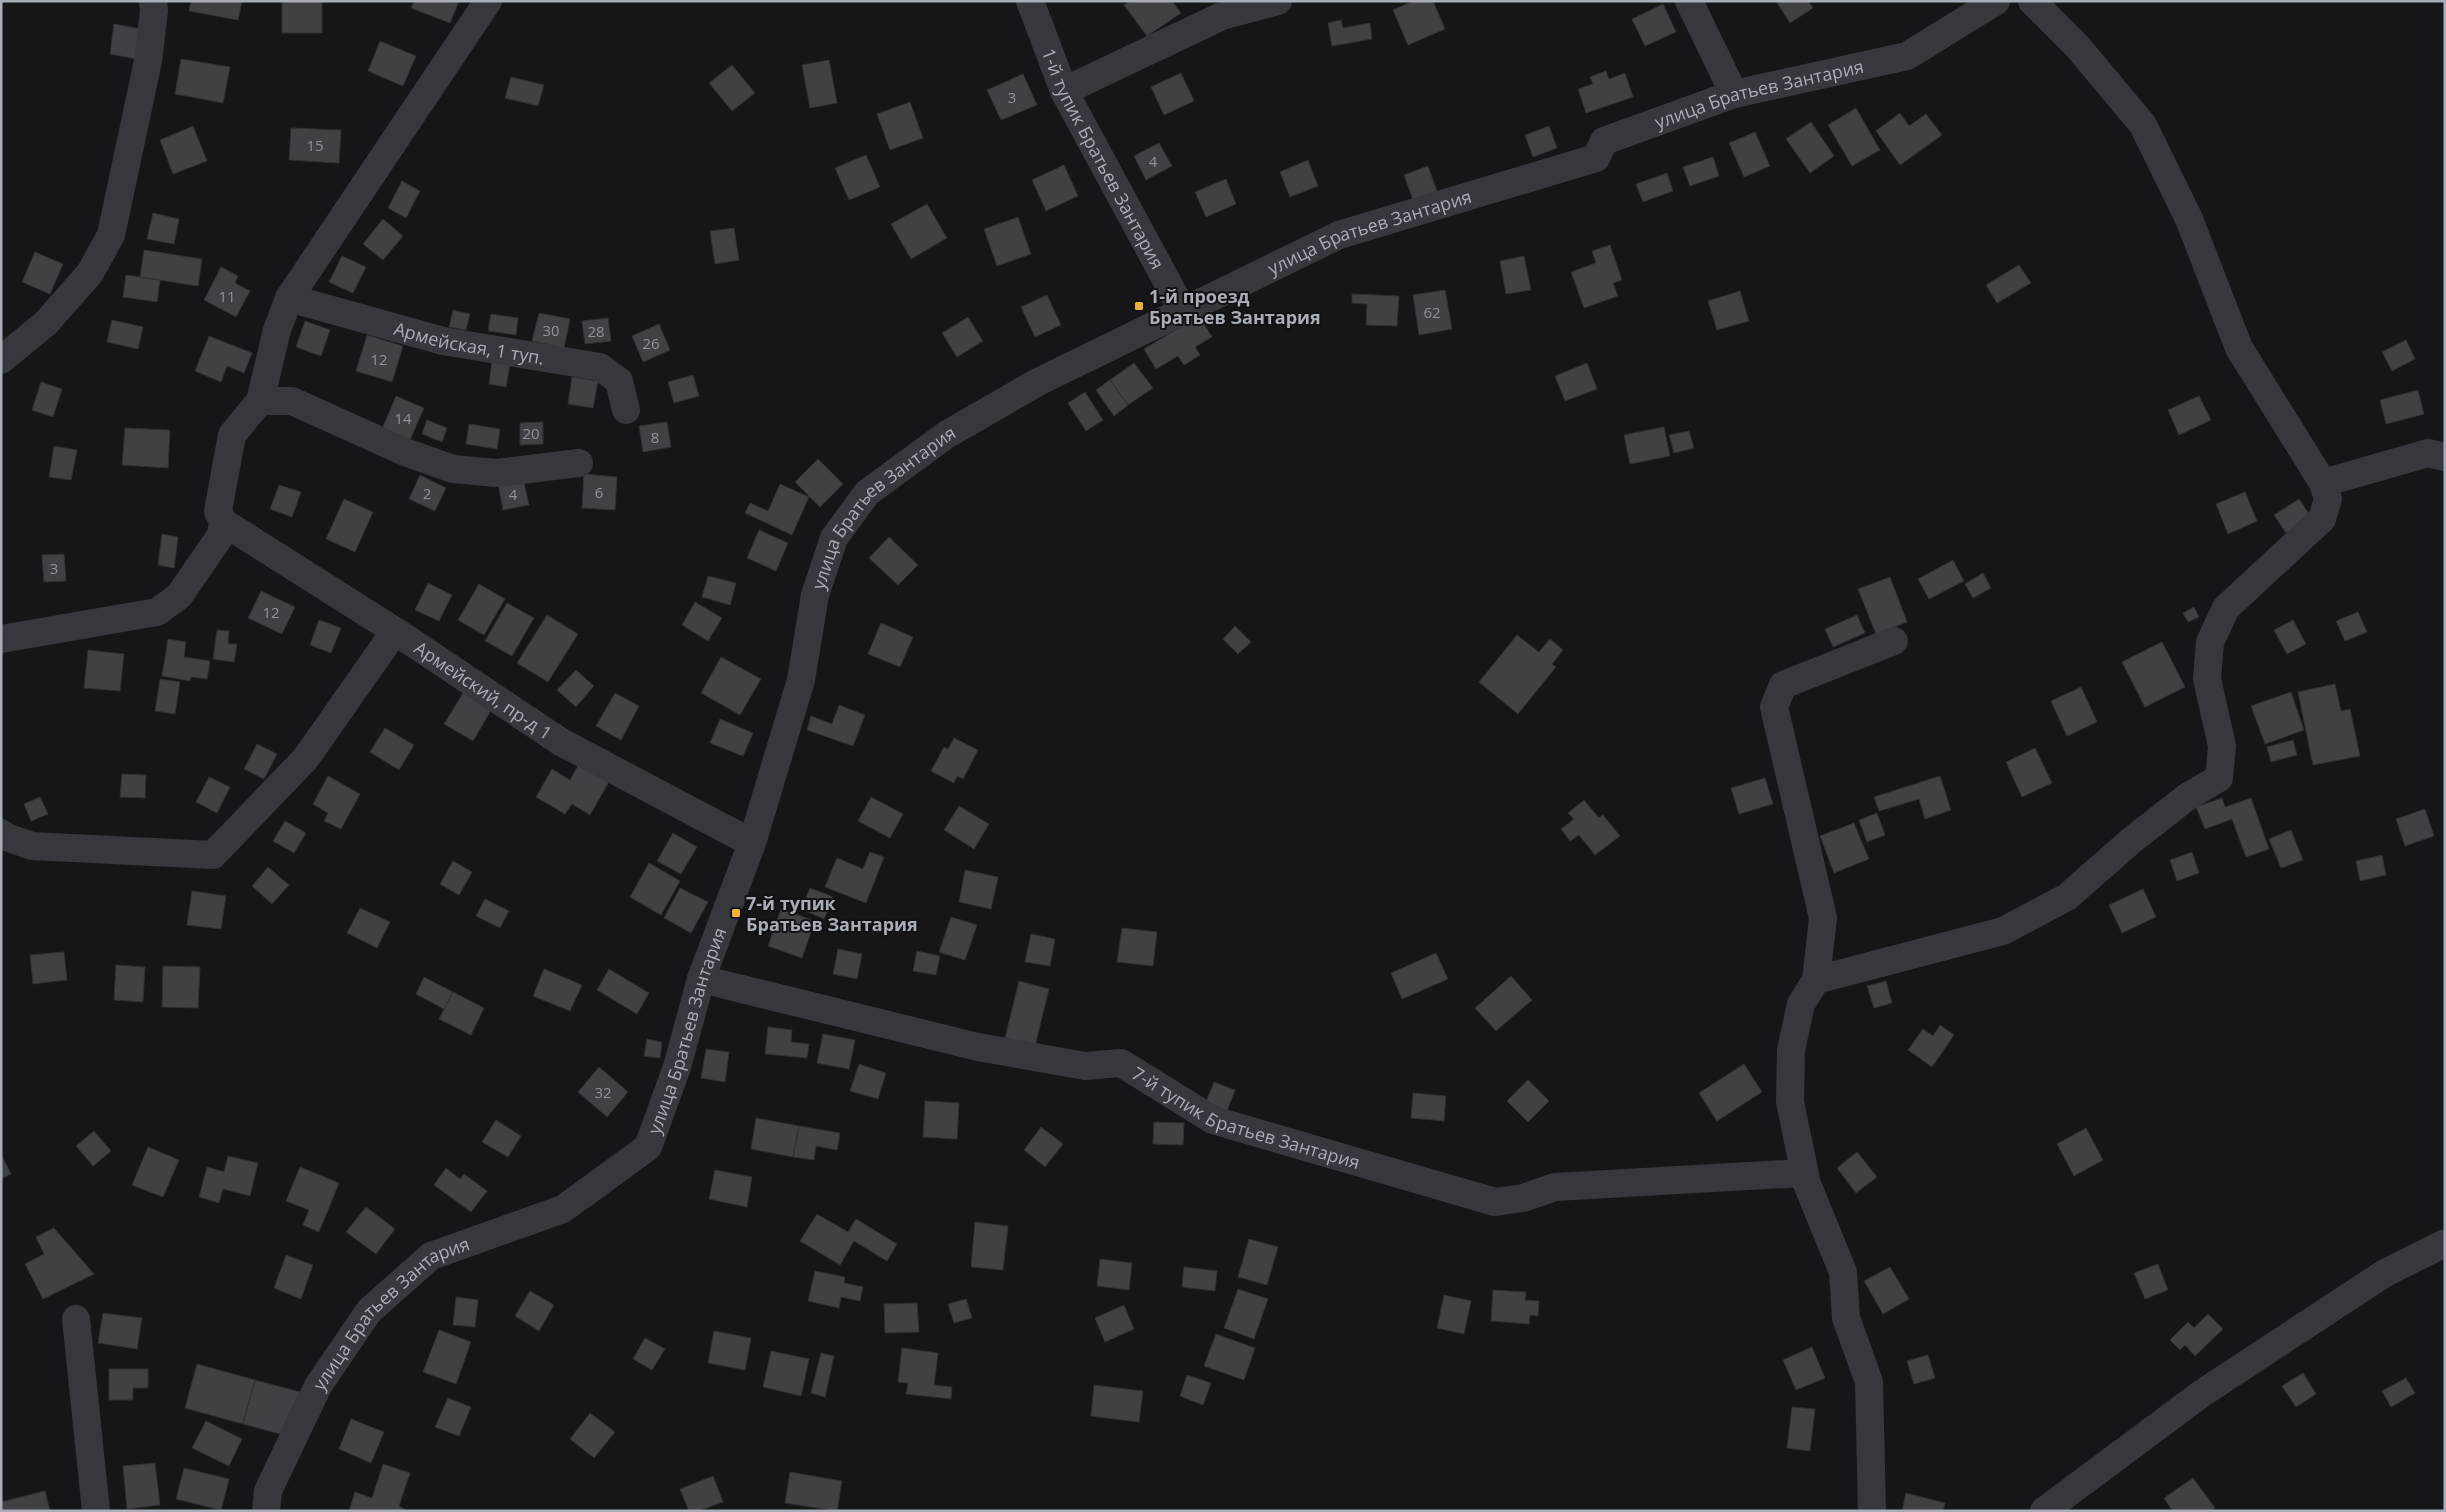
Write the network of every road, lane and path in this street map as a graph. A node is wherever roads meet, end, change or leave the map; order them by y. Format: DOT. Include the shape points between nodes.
graph roads {
  1 [pos="153,1"];
  2 [pos="488,1"];
  3 [pos="1030,1"];
  4 [pos="1278,1"];
  5 [pos="1690,1"];
  6 [pos="1996,1"];
  7 [pos="2032,1"];
  8 [pos="1064,91"];
  9 [pos="1734,94"];
  10 [pos="289,298"];
  11 [pos="1183,311"];
  12 [pos="1,360"];
  13 [pos="260,401"];
  14 [pos="626,410"];
  15 [pos="2445,456"];
  16 [pos="579,463"];
  17 [pos="2323,484"];
  18 [pos="222,522"];
  19 [pos="395,632"];
  20 [pos="1,639"];
  21 [pos="1894,641"];
  22 [pos="1,833"];
  23 [pos="752,843"];
  24 [pos="701,979"];
  25 [pos="1816,980"];
  26 [pos="1804,1173"];
  27 [pos="2445,1243"];
  28 [pos="2445,1258"];
  29 [pos="2413,1259"];
  30 [pos="76,1319"];
  31 [pos="96,1511"];
  32 [pos="266,1511"];
  33 [pos="1872,1511"];
  34 [pos="2044,1511"];
  1 -- 12 [label="street" via="148,61 112,235 90,273 46,323"];
  2 -- 10 [label="street"];
  3 -- 8 [label="street, 1-й тупик Братьев Зантария"];
  4 -- 8 [label="street" via="1222,16"];
  5 -- 9 [label="street"];
  6 -- 9 [label="street, улица Братьев Зантария" via="1907,56"];
  7 -- 17 [label="street" via="2077,46 2143,125 2189,219 2239,348"];
  8 -- 11 [label="street, 1-й тупик Братьев Зантария"];
  9 -- 11 [label="street, улица Братьев Зантария" via="1604,141 1596,158 1339,235"];
  10 -- 13 [label="street" via="277,330"];
  10 -- 14 [label="street, Армейская, 1 туп." via="443,341 600,367 619,381"];
  11 -- 23 [label="street, улица Братьев Зантария" via="1038,382 946,434 867,493 834,538 820,579 801,680"];
  13 -- 16 [label="street" via="292,401 405,452 453,469 496,473"];
  13 -- 18 [label="street" via="232,435 218,512"];
  15 -- 17 [label="street" via="2428,453"];
  17 -- 25 [label="street" via="2328,499 2322,519 2226,608 2210,642 2208,679 2222,746 2219,778 2179,803 2067,897 2003,931"];
  18 -- 19 [label="street, Армейский, пр-д 1"];
  18 -- 20 [label="street" via="221,535 196,574 179,596 157,612"];
  19 -- 22 [label="street" via="306,758 213,855 32,846"];
  19 -- 23 [label="street, Армейский, пр-д 1" via="561,742"];
  21 -- 25 [label="street" via="1783,685 1774,707 1822,918"];
  23 -- 24 [label="street, улица Братьев Зантария"];
  24 -- 26 [label="street, 7-й тупик Братьев Зантария" via="978,1047 1085,1066 1121,1063 1213,1120 1495,1202 1523,1198 1555,1187"];
  24 -- 32 [label="street, улица Братьев Зантария" via="677,1067 648,1147 563,1208 431,1256 369,1311 318,1386 268,1491"];
  25 -- 26 [label="street" via="1801,1004 1790,1050 1790,1102"];
  26 -- 33 [label="street" via="1842,1272 1846,1318 1869,1382"];
  27 -- 29 [label="street"];
  28 -- 29 [label="street"];
  29 -- 34 [label="street" via="2385,1272 2200,1394"];
  30 -- 31 [label="street"];
}
